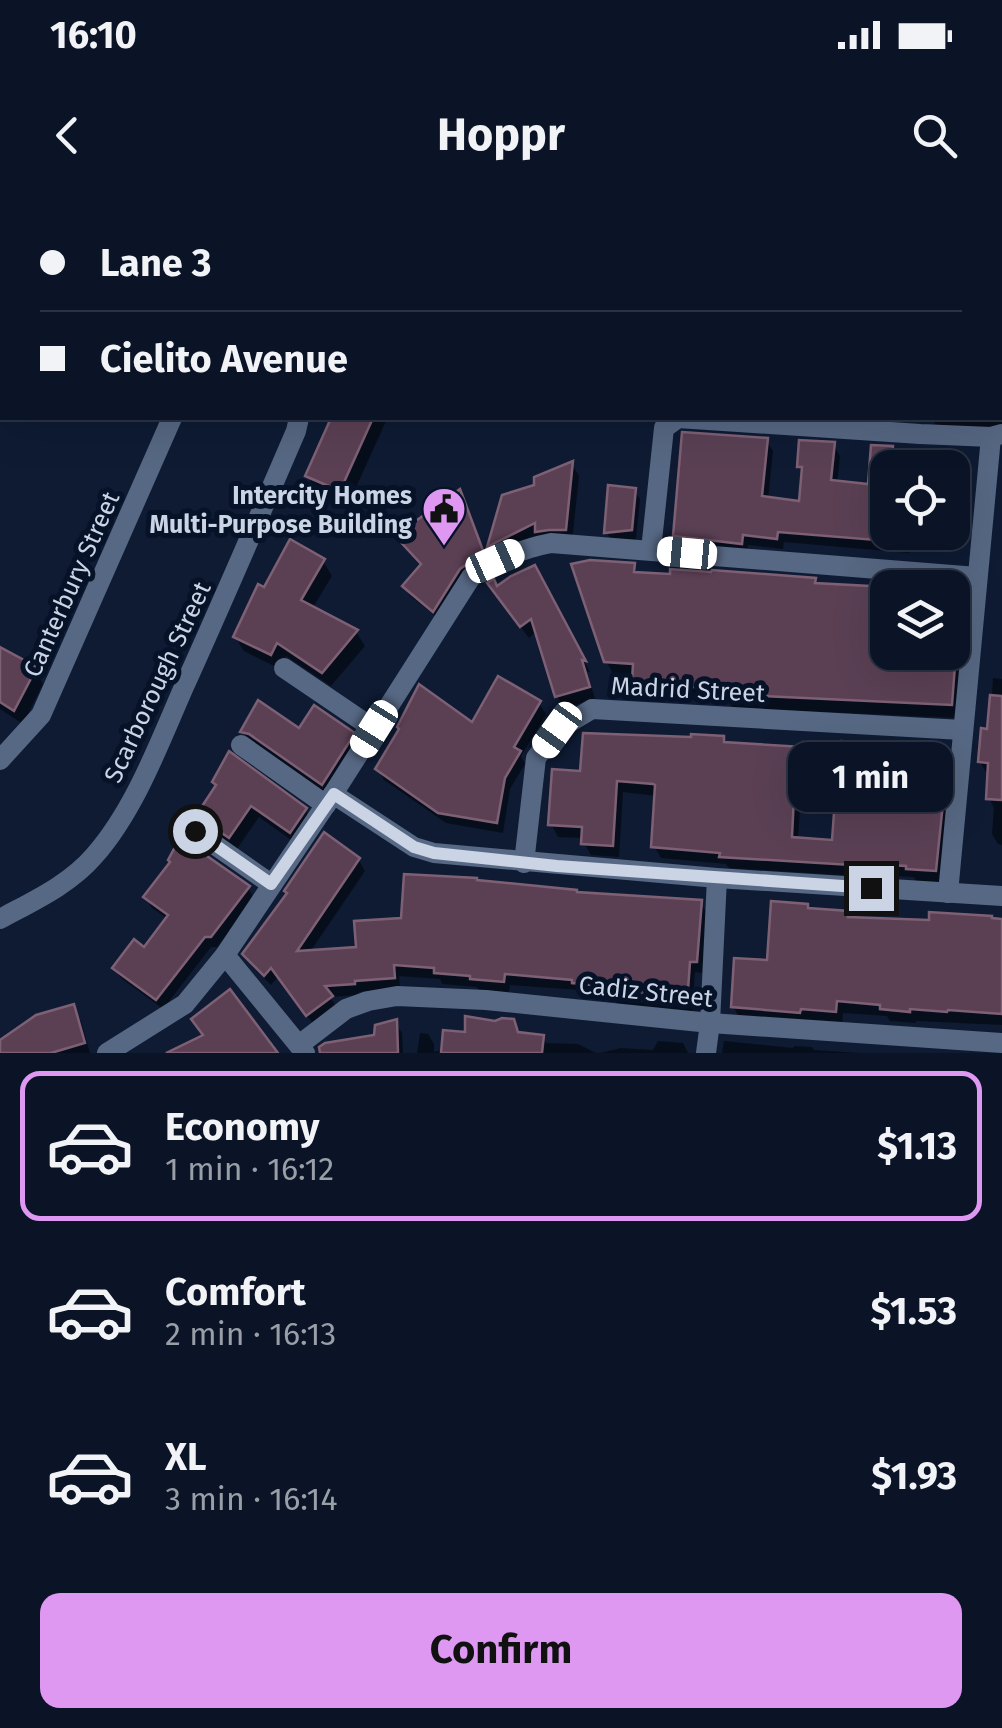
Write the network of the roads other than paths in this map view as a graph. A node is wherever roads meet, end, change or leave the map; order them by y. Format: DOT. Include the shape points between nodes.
graph roads {
  1 [pos="171,420"];
  2 [pos="299,420"];
  3 [pos="675,420"];
  4 [pos="781,420"];
  5 [pos="996,436"];
  6 [pos="651,550"];
  7 [pos="977,577"];
  8 [pos="284,668"];
  9 [pos="374,729"];
  10 [pos="962,730"];
  11 [pos="241,745"];
  12 [pos="0,760"];
  13 [pos="330,799"];
  14 [pos="195,831"];
  15 [pos="524,863"];
  16 [pos="717,878"];
  17 [pos="271,884"];
  18 [pos="948,893"];
  19 [pos="1002,896"];
  20 [pos="0,919"];
  21 [pos="224,955"];
  22 [pos="710,1023"];
  23 [pos="1002,1043"];
  24 [pos="302,1049"];
  25 [pos="107,1053"];
  26 [pos="706,1053"];
  1 -- 12 [label="street, Canterbury Street" via="42,714"];
  2 -- 20 [label="street, Scarborough Street" via="121,818 68,881"];
  3 -- 6 [label="street" via="664,428"];
  4 -- 5 [label="street"];
  5 -- 7 [label="street"];
  6 -- 7 [label="street"];
  6 -- 9 [label="street" via="551,543 495,561 471,577"];
  7 -- 10 [label="street"];
  8 -- 9 [label="street"];
  9 -- 13 [label="street"];
  10 -- 15 [label="street, Madrid Street" via="592,709 557,730 536,758"];
  10 -- 18 [label="street"];
  11 -- 13 [label="street"];
  13 -- 15 [label="street" via="414,847"];
  13 -- 17 [label="street"];
  14 -- 17 [label="street"];
  15 -- 16 [label="street"];
  16 -- 18 [label="street"];
  16 -- 22 [label="street"];
  17 -- 21 [label="street"];
  18 -- 19 [label="street"];
  21 -- 24 [label="street"];
  21 -- 25 [label="street" via="185,1004"];
  22 -- 23 [label="street, Cadiz Street"];
  22 -- 24 [label="street, Cadiz Street" via="397,996 346,1010"];
  22 -- 26 [label="street"];
}
